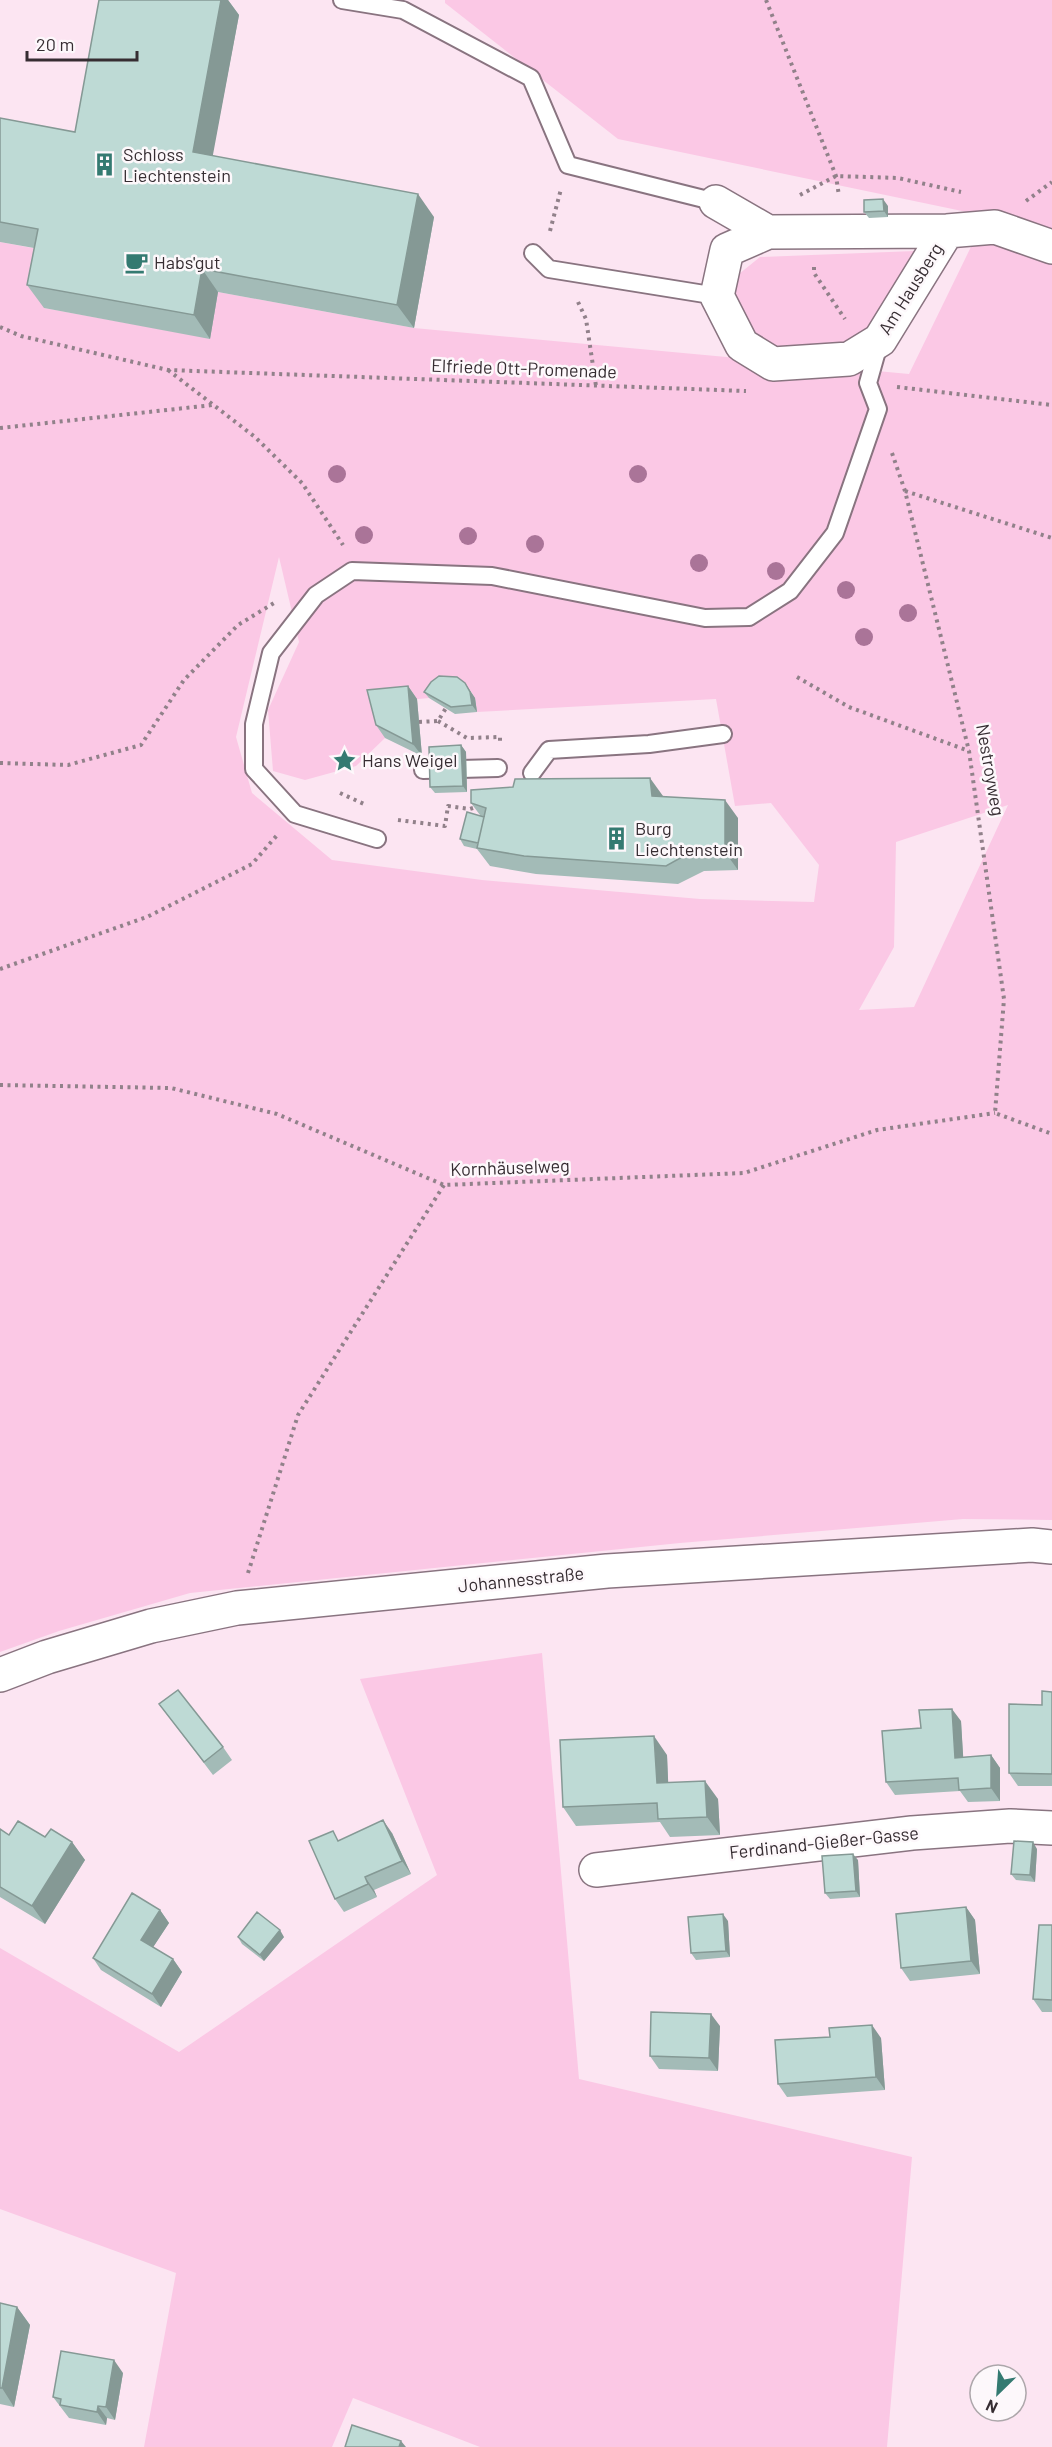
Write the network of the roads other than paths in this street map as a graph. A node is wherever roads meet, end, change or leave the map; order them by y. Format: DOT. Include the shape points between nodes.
graph roads {
  1 [pos="342,0"];
  2 [pos="716,202"];
  3 [pos="947,231"];
  4 [pos="768,232"];
  5 [pos="1052,247"];
  6 [pos="533,253"];
  7 [pos="717,296"];
  8 [pos="872,344"];
  9 [pos="723,734"];
  10 [pos="498,768"];
  11 [pos="423,770"];
  12 [pos="532,773"];
  13 [pos="377,839"];
  14 [pos="1052,1547"];
  15 [pos="0,1675"];
  16 [pos="1052,1828"];
  17 [pos="596,1870"];
  1 -- 2 [label="lane" via="403,10 531,78 568,165"];
  2 -- 4 [label="street"];
  3 -- 4 [label="street, Am Hausberg"];
  3 -- 5 [label="street, Am Hausberg" via="995,226"];
  3 -- 8 [label="street, Am Hausberg"];
  4 -- 7 [label="street, Am Hausberg" via="727,250"];
  6 -- 7 [label="lane" via="549,269"];
  7 -- 8 [label="street, Am Hausberg" via="742,345 773,364 849,359"];
  8 -- 13 [label="lane" via="868,383 878,409 835,533 790,591 749,617 705,618 492,576 352,571 316,595 271,653 254,724 254,769 295,814"];
  9 -- 12 [label="lane" via="650,744 549,750"];
  10 -- 11 [label="lane"];
  14 -- 15 [label="street, Johannesstraße" via="1032,1545 608,1571 237,1608 152,1626"];
  16 -- 17 [label="street, Ferdinand-Gießer-Gasse" via="1010,1826 912,1833"];
}
